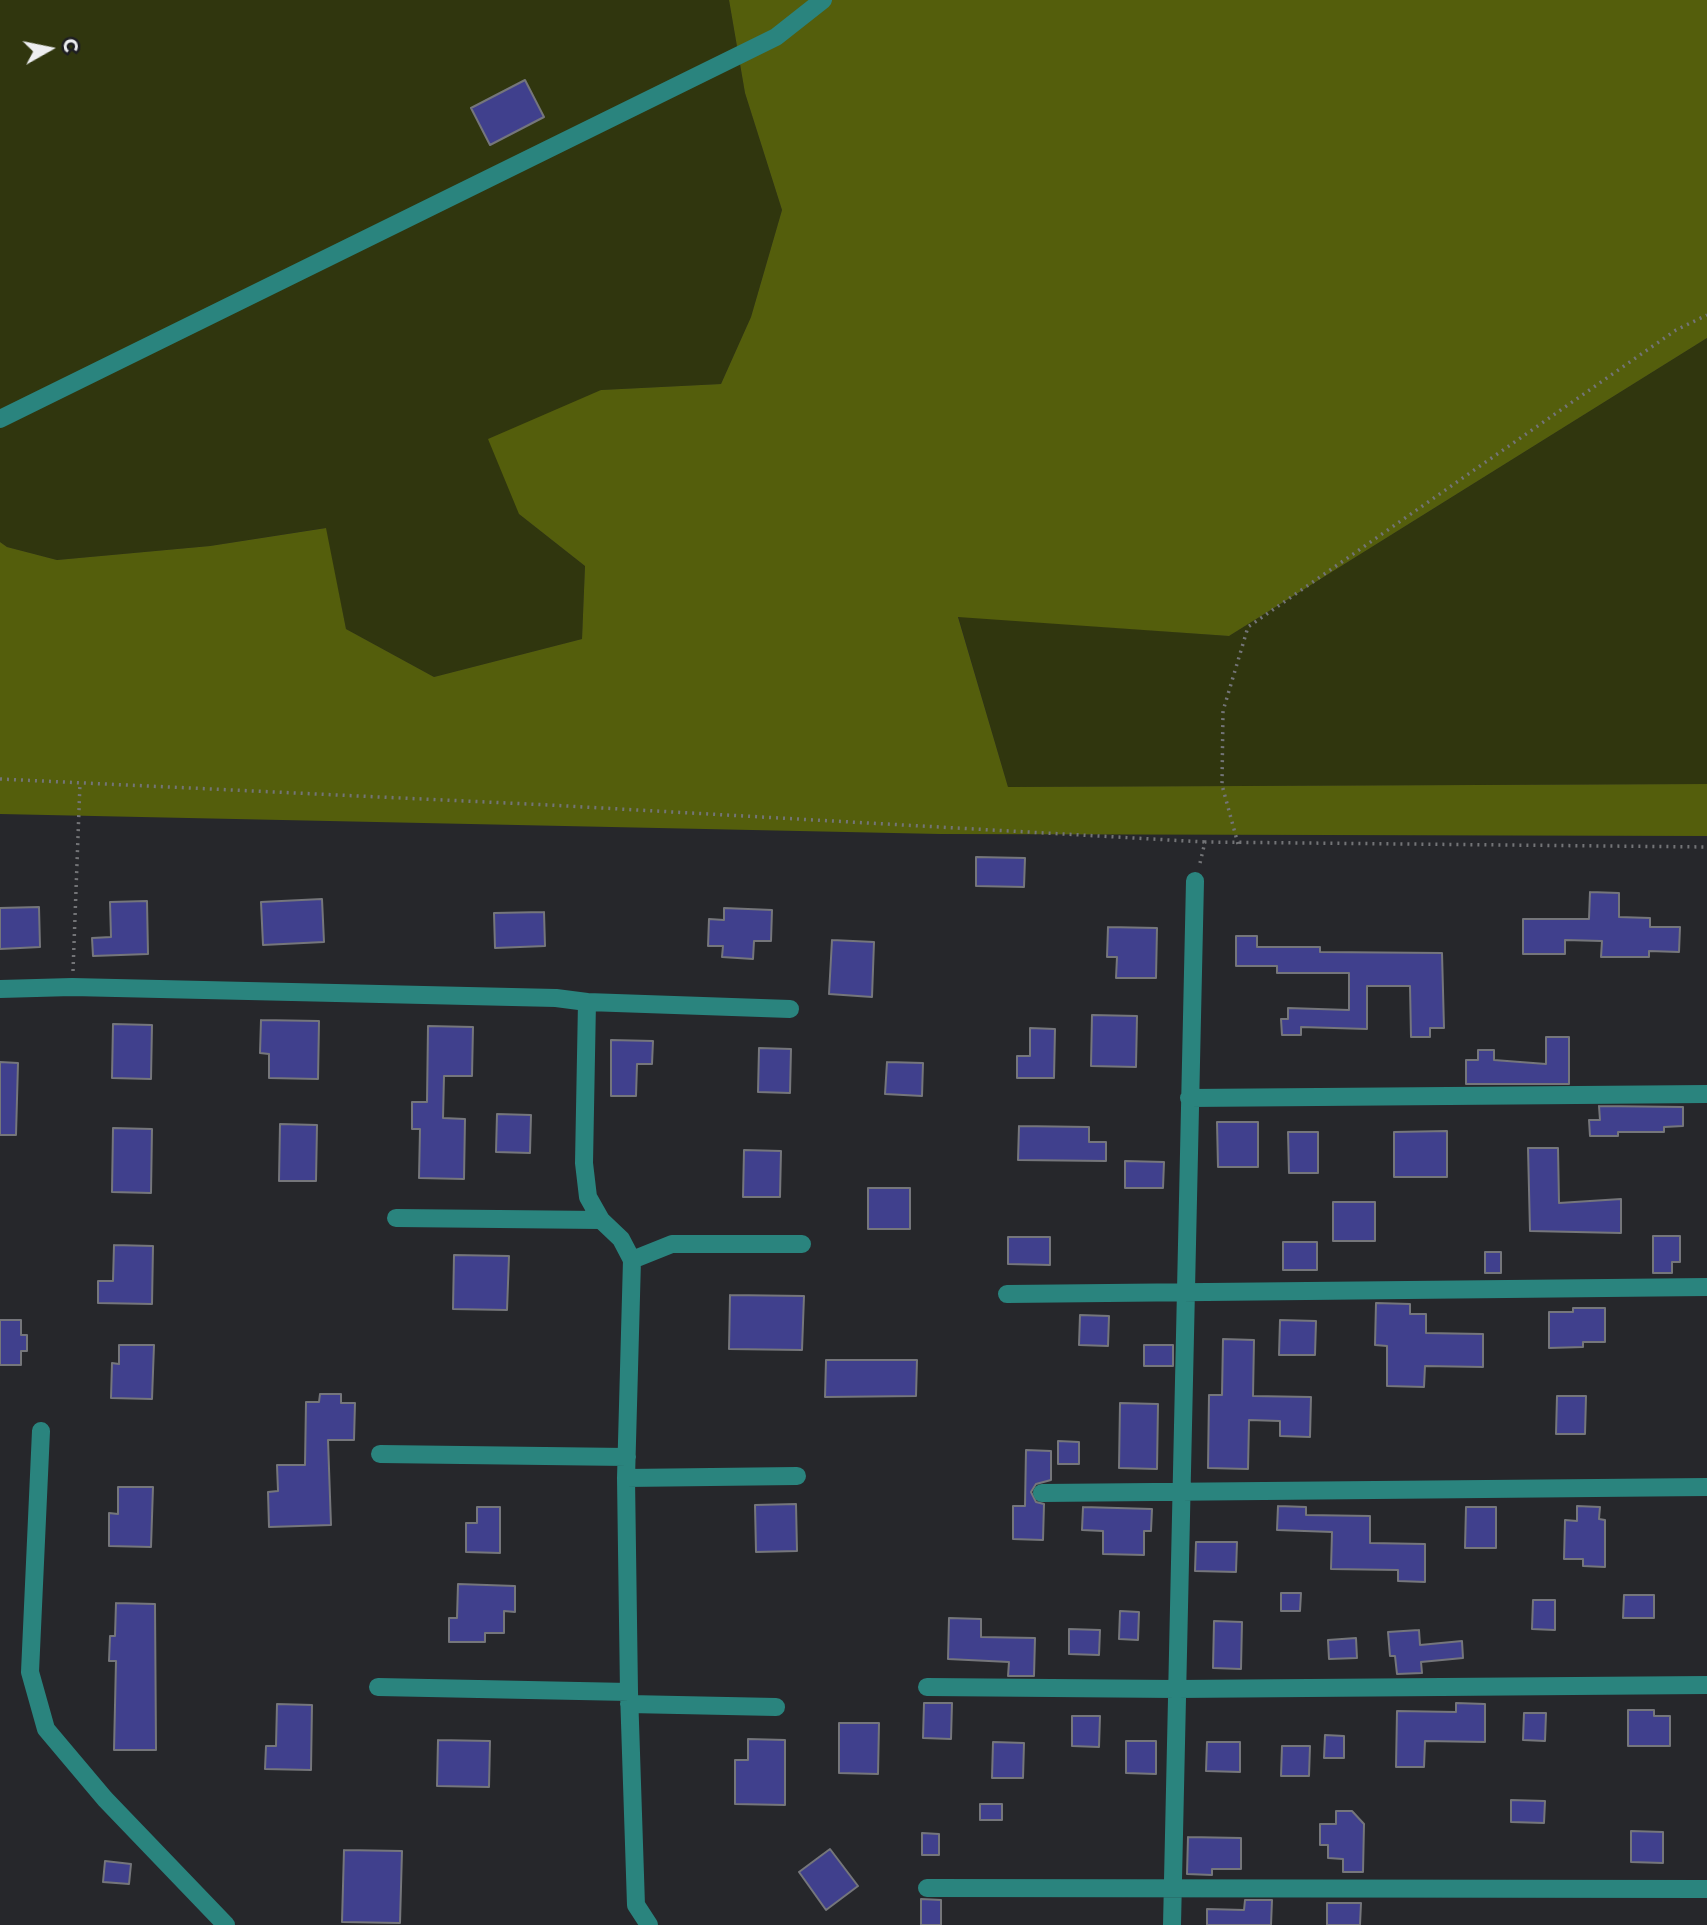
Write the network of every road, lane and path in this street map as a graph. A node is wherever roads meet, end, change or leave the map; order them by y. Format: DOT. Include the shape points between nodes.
graph roads {
  1 [pos="823,0"];
  2 [pos="1707,315"];
  3 [pos="0,419"];
  4 [pos="0,779"];
  5 [pos="80,783"];
  6 [pos="1205,842"];
  7 [pos="1238,844"];
  8 [pos="1707,847"];
  9 [pos="1195,881"];
  10 [pos="72,987"];
  11 [pos="0,989"];
  12 [pos="587,1002"];
  13 [pos="790,1009"];
  14 [pos="1707,1094"];
  15 [pos="1189,1098"];
  16 [pos="396,1218"];
  17 [pos="601,1220"];
  18 [pos="802,1244"];
  19 [pos="632,1260"];
  20 [pos="1707,1287"];
  21 [pos="1188,1292"];
  22 [pos="1007,1294"];
  23 [pos="41,1431"];
  24 [pos="380,1454"];
  25 [pos="627,1457"];
  26 [pos="797,1476"];
  27 [pos="626,1478"];
  28 [pos="1707,1487"];
  29 [pos="1181,1492"];
  30 [pos="1042,1493"];
  31 [pos="1707,1685"];
  32 [pos="378,1687"];
  33 [pos="927,1688"];
  34 [pos="1176,1689"];
  35 [pos="629,1698"];
  36 [pos="776,1707"];
  37 [pos="1173,1887"];
  38 [pos="927,1888"];
  39 [pos="1707,1889"];
  40 [pos="226,1925"];
  41 [pos="649,1925"];
  42 [pos="1172,1925"];
  1 -- 3 [label="street" via="776,37"];
  2 -- 7 [label="path" via="1676,330 1248,627 1223,711 1222,785"];
  4 -- 5 [label="path"];
  5 -- 6 [label="path"];
  5 -- 10 [label="path"];
  6 -- 7 [label="path"];
  6 -- 9 [label="path"];
  7 -- 8 [label="path"];
  9 -- 15 [label="street"];
  10 -- 11 [label="street"];
  10 -- 12 [label="street"];
  12 -- 13 [label="street"];
  12 -- 17 [label="street" via="584,1163 589,1198"];
  14 -- 15 [label="street"];
  15 -- 21 [label="street"];
  16 -- 17 [label="street"];
  17 -- 19 [label="street" via="621,1239"];
  18 -- 19 [label="street" via="672,1244"];
  19 -- 25 [label="street"];
  20 -- 21 [label="street"];
  21 -- 22 [label="street"];
  21 -- 29 [label="street"];
  23 -- 40 [label="street" via="30,1672 46,1729 105,1799"];
  24 -- 25 [label="street"];
  25 -- 27 [label="street"];
  26 -- 27 [label="street"];
  27 -- 35 [label="street"];
  28 -- 29 [label="street"];
  29 -- 30 [label="street"];
  29 -- 34 [label="street"];
  31 -- 34 [label="street"];
  32 -- 35 [label="street"];
  33 -- 34 [label="street"];
  34 -- 37 [label="street"];
  35 -- 36 [label="street"];
  35 -- 41 [label="street" via="635,1905"];
  37 -- 38 [label="street"];
  37 -- 39 [label="street"];
  37 -- 42 [label="street"];
}
